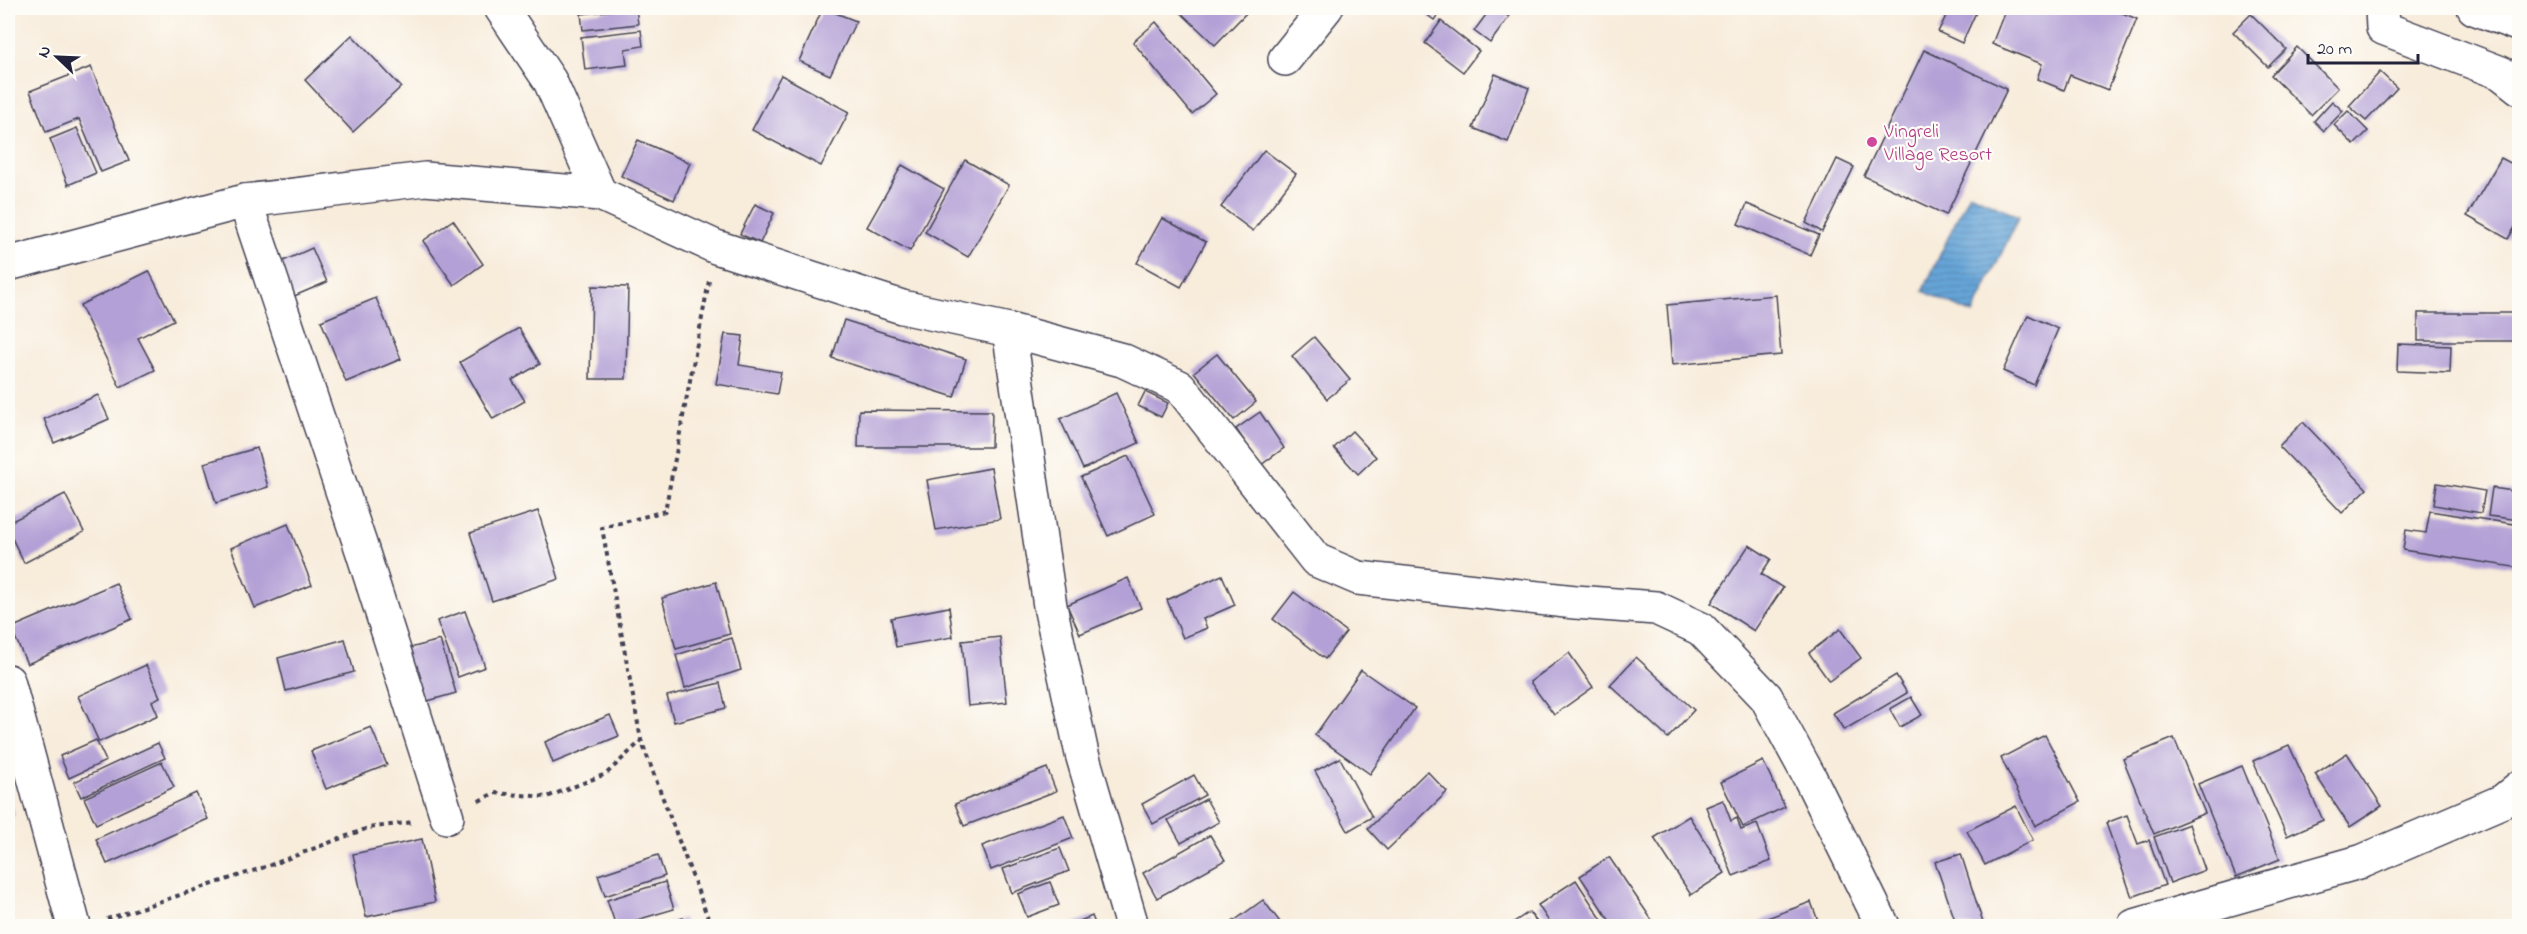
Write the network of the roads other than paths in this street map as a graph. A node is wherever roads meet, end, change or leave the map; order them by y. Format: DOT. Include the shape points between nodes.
graph roads {
  1 [pos="501,8"];
  2 [pos="1326,8"];
  3 [pos="2382,8"];
  4 [pos="1285,59"];
  5 [pos="2520,88"];
  6 [pos="600,194"];
  7 [pos="245,201"];
  8 [pos="8,264"];
  9 [pos="1009,330"];
  10 [pos="8,681"];
  11 [pos="2520,787"];
  12 [pos="447,817"];
  13 [pos="89,923"];
  14 [pos="1132,927"];
  15 [pos="1883,927"];
  16 [pos="2134,927"];
  1 -- 6 [label="street" via="550,81"];
  2 -- 4 [label="street"];
  3 -- 5 [label="street" via="2384,28 2501,73"];
  6 -- 7 [label="street" via="425,179"];
  6 -- 9 [label="street" via="716,248 902,307"];
  7 -- 8 [label="street"];
  7 -- 12 [label="street"];
  9 -- 14 [label="street" via="1050,606 1082,754"];
  9 -- 15 [label="street" via="1122,360 1180,387 1316,560 1358,578 1656,608 1701,629 1766,697"];
  10 -- 13 [label="street"];
  11 -- 16 [label="street" via="2503,801 2363,861"];
}
